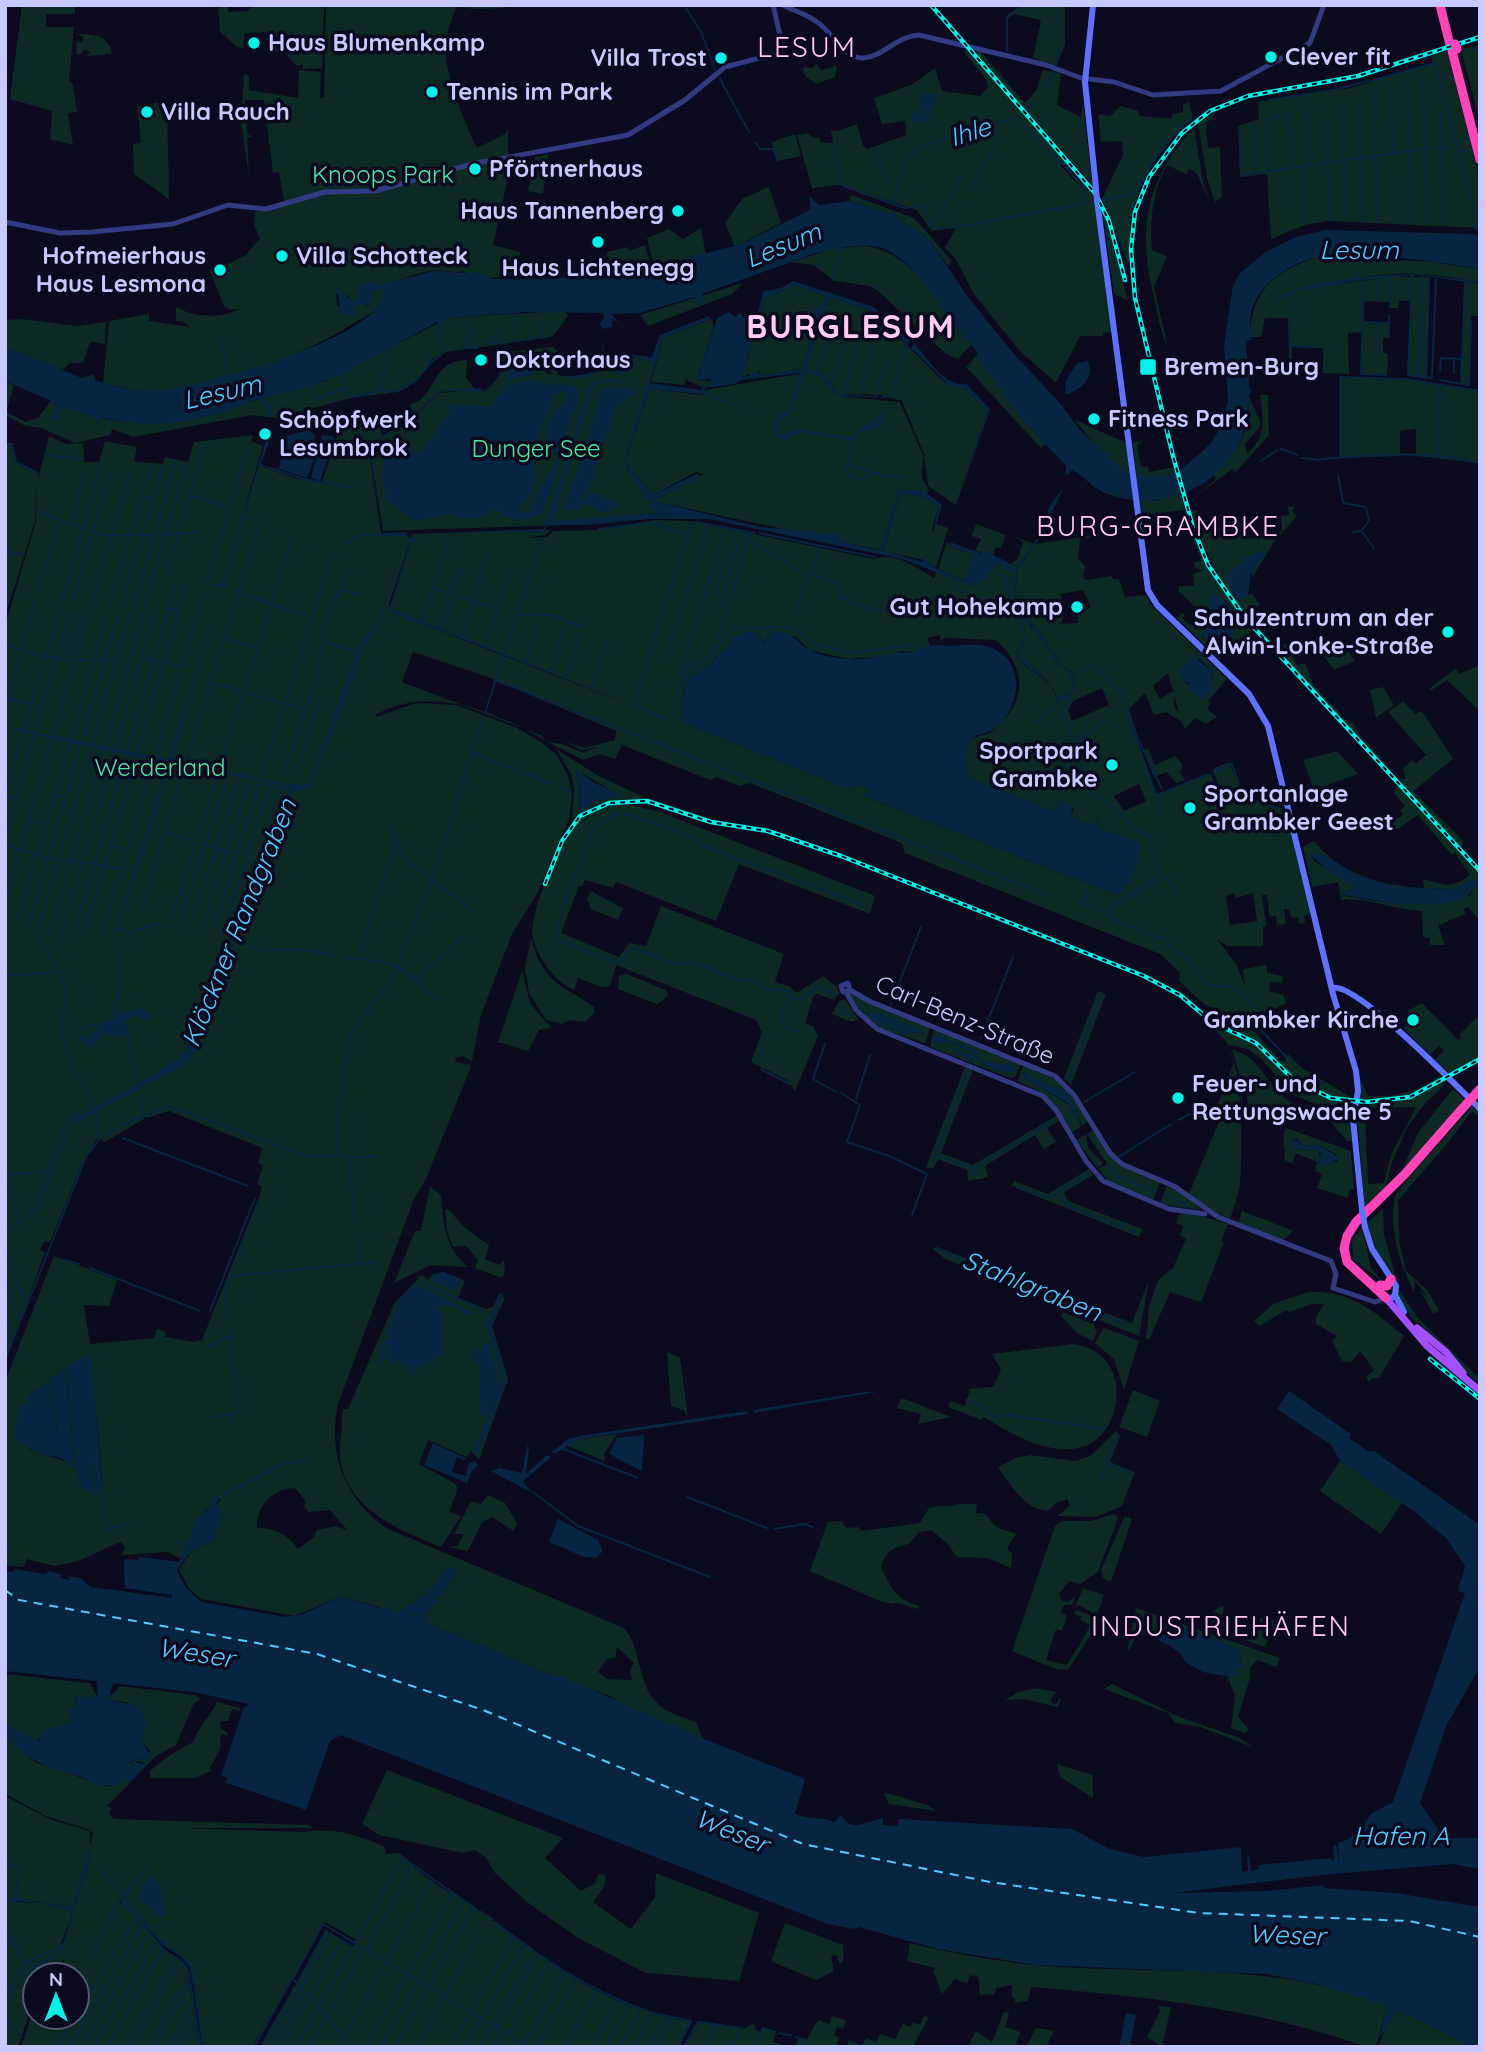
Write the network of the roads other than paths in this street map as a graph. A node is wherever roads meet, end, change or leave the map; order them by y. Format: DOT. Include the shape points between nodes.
graph roads {
  1 [pos="774,5"];
  2 [pos="783,5"];
  3 [pos="1093,5"];
  4 [pos="1324,5"];
  5 [pos="1443,8"];
  6 [pos="1454,47"];
  7 [pos="1087,78"];
  8 [pos="1480,139"];
  9 [pos="1480,160"];
  10 [pos="8,222"];
  11 [pos="1332,988"];
  12 [pos="1480,1089"];
  13 [pos="1480,1095"];
  14 [pos="1480,1110"];
  15 [pos="1462,1111"];
  16 [pos="1217,1217"];
  17 [pos="1392,1280"];
  18 [pos="1380,1285"];
  19 [pos="1390,1297"];
  20 [pos="1448,1354"];
  21 [pos="1440,1358"];
  22 [pos="1480,1389"];
  1 -- 10 [label="street" via="782,44 775,55 725,67 685,100 628,135 513,155 375,191 325,192 266,209 228,205 198,218 158,226 60,233"];
  2 -- 7 [label="street" via="818,22 857,57 877,54 906,37 919,36"];
  3 -- 7 [label="main road"];
  4 -- 7 [label="street" via="1310,43 1221,91 1153,95"];
  5 -- 6 [label="highway"];
  6 -- 8 [label="highway"];
  6 -- 9 [label="highway"];
  7 -- 11 [label="main road, bridge" via="1100,218 1152,597 1250,695 1268,726"];
  11 -- 14 [label="main road" via="1340,986 1391,1023"];
  11 -- 17 [label="main road, bridge" via="1356,1071 1365,1227"];
  12 -- 15 [label="highway, bridge"];
  13 -- 15 [label="highway, bridge"];
  15 -- 18 [label="highway" via="1351,1238 1351,1261"];
  15 -- 19 [label="highway" via="1347,1236 1347,1262"];
  16 -- 16 [label="street, Carl-Benz-Straße" via="1170,1209 1111,1187 1090,1167 1043,1096 877,1029 856,1010 848,991 1055,1076 1074,1095 1116,1160 1181,1191"];
  16 -- 19 [label="street, Carl-Benz-Straße" via="1334,1264 1333,1288 1375,1302"];
  17 -- 18 [label="highway"];
  17 -- 19 [label="main road"];
  18 -- 19 [label="highway"];
  19 -- 20 [label="main road" via="1424,1336"];
  19 -- 21 [label="main road"];
  20 -- 21 [label="main road" via="1440,1353"];
  20 -- 22 [label="main road"];
  21 -- 22 [label="main road"];
}
